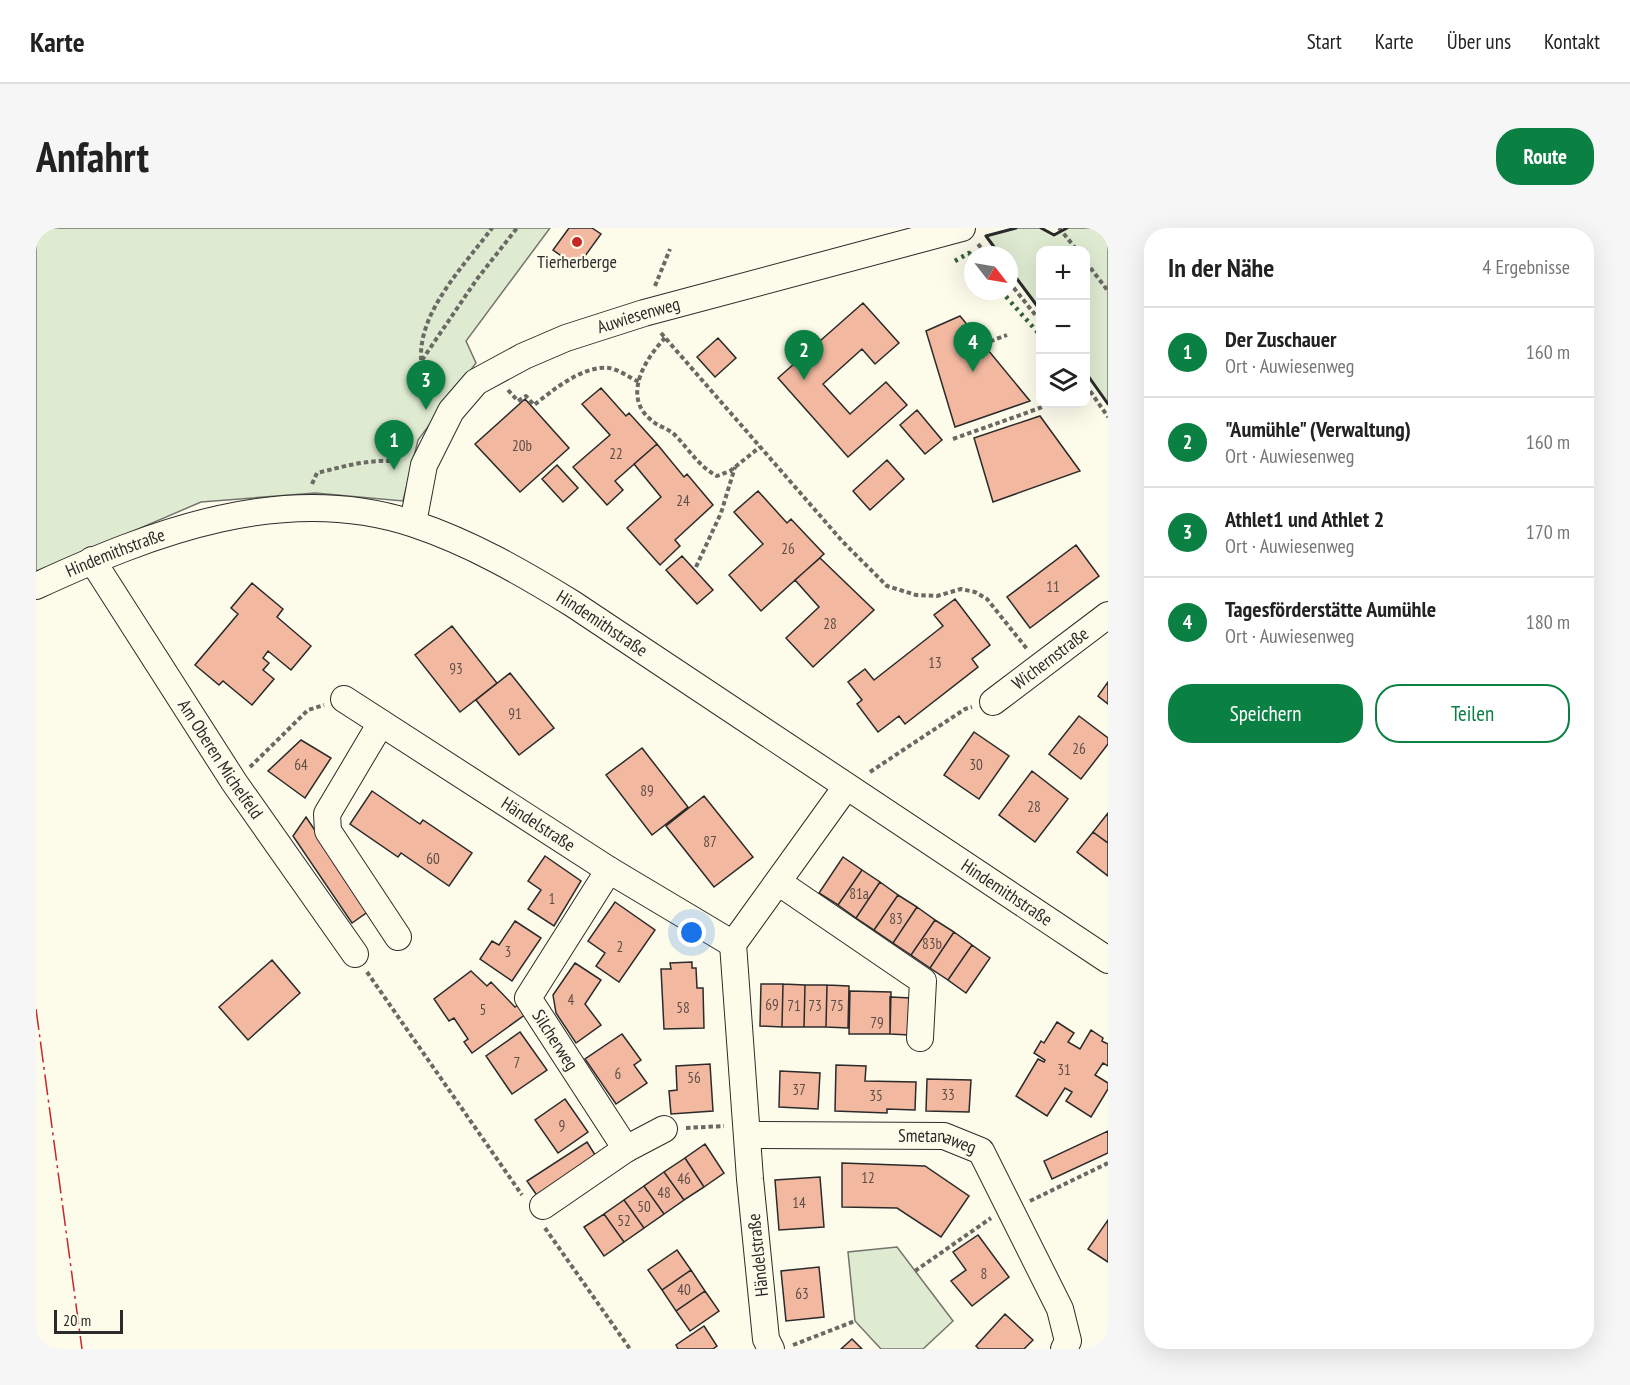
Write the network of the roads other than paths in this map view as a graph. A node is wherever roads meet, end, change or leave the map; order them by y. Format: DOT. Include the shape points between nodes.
graph roads {
  1 [pos="962,228"];
  2 [pos="413,523"];
  3 [pos="92,560"];
  4 [pos="36,585"];
  5 [pos="1108,615"];
  6 [pos="345,699"];
  7 [pos="993,702"];
  8 [pos="381,723"];
  9 [pos="846,788"];
  10 [pos="609,870"];
  11 [pos="778,882"];
  12 [pos="398,937"];
  13 [pos="733,944"];
  14 [pos="355,954"];
  15 [pos="1108,960"];
  16 [pos="920,1038"];
  17 [pos="664,1129"];
  18 [pos="747,1130"];
  19 [pos="626,1149"];
  20 [pos="537,1210"];
  21 [pos="779,1348"];
  22 [pos="1064,1349"];
  1 -- 2 [label="street, Auwiesenweg" via="644,313 543,347 476,382 451,411 424,465"];
  2 -- 3 [label="street, Hindemithstraße" via="338,509 297,508 221,517 141,540"];
  2 -- 9 [label="street, Hindemithstraße" via="527,575"];
  3 -- 4 [label="street, Hindemithstraße"];
  3 -- 14 [label="street, Am Oberen Michelfeld" via="234,782"];
  5 -- 7 [label="street, Wichernstraße"];
  6 -- 8 [label="street, Händelstraße"];
  8 -- 10 [label="street, Händelstraße"];
  8 -- 12 [label="street" via="327,814 328,831"];
  9 -- 11 [label="street"];
  9 -- 15 [label="street, Hindemithstraße"];
  10 -- 13 [label="street, Händelstraße"];
  10 -- 19 [label="street, Silcherweg" via="528,998"];
  11 -- 13 [label="street"];
  11 -- 16 [label="street" via="923,981"];
  13 -- 18 [label="street, Händelstraße"];
  17 -- 19 [label="street"];
  18 -- 21 [label="street, Händelstraße" via="766,1339"];
  18 -- 22 [label="street, Smetanaweg" via="944,1136 981,1151 1060,1309 1068,1341"];
  19 -- 20 [label="street"];
}
